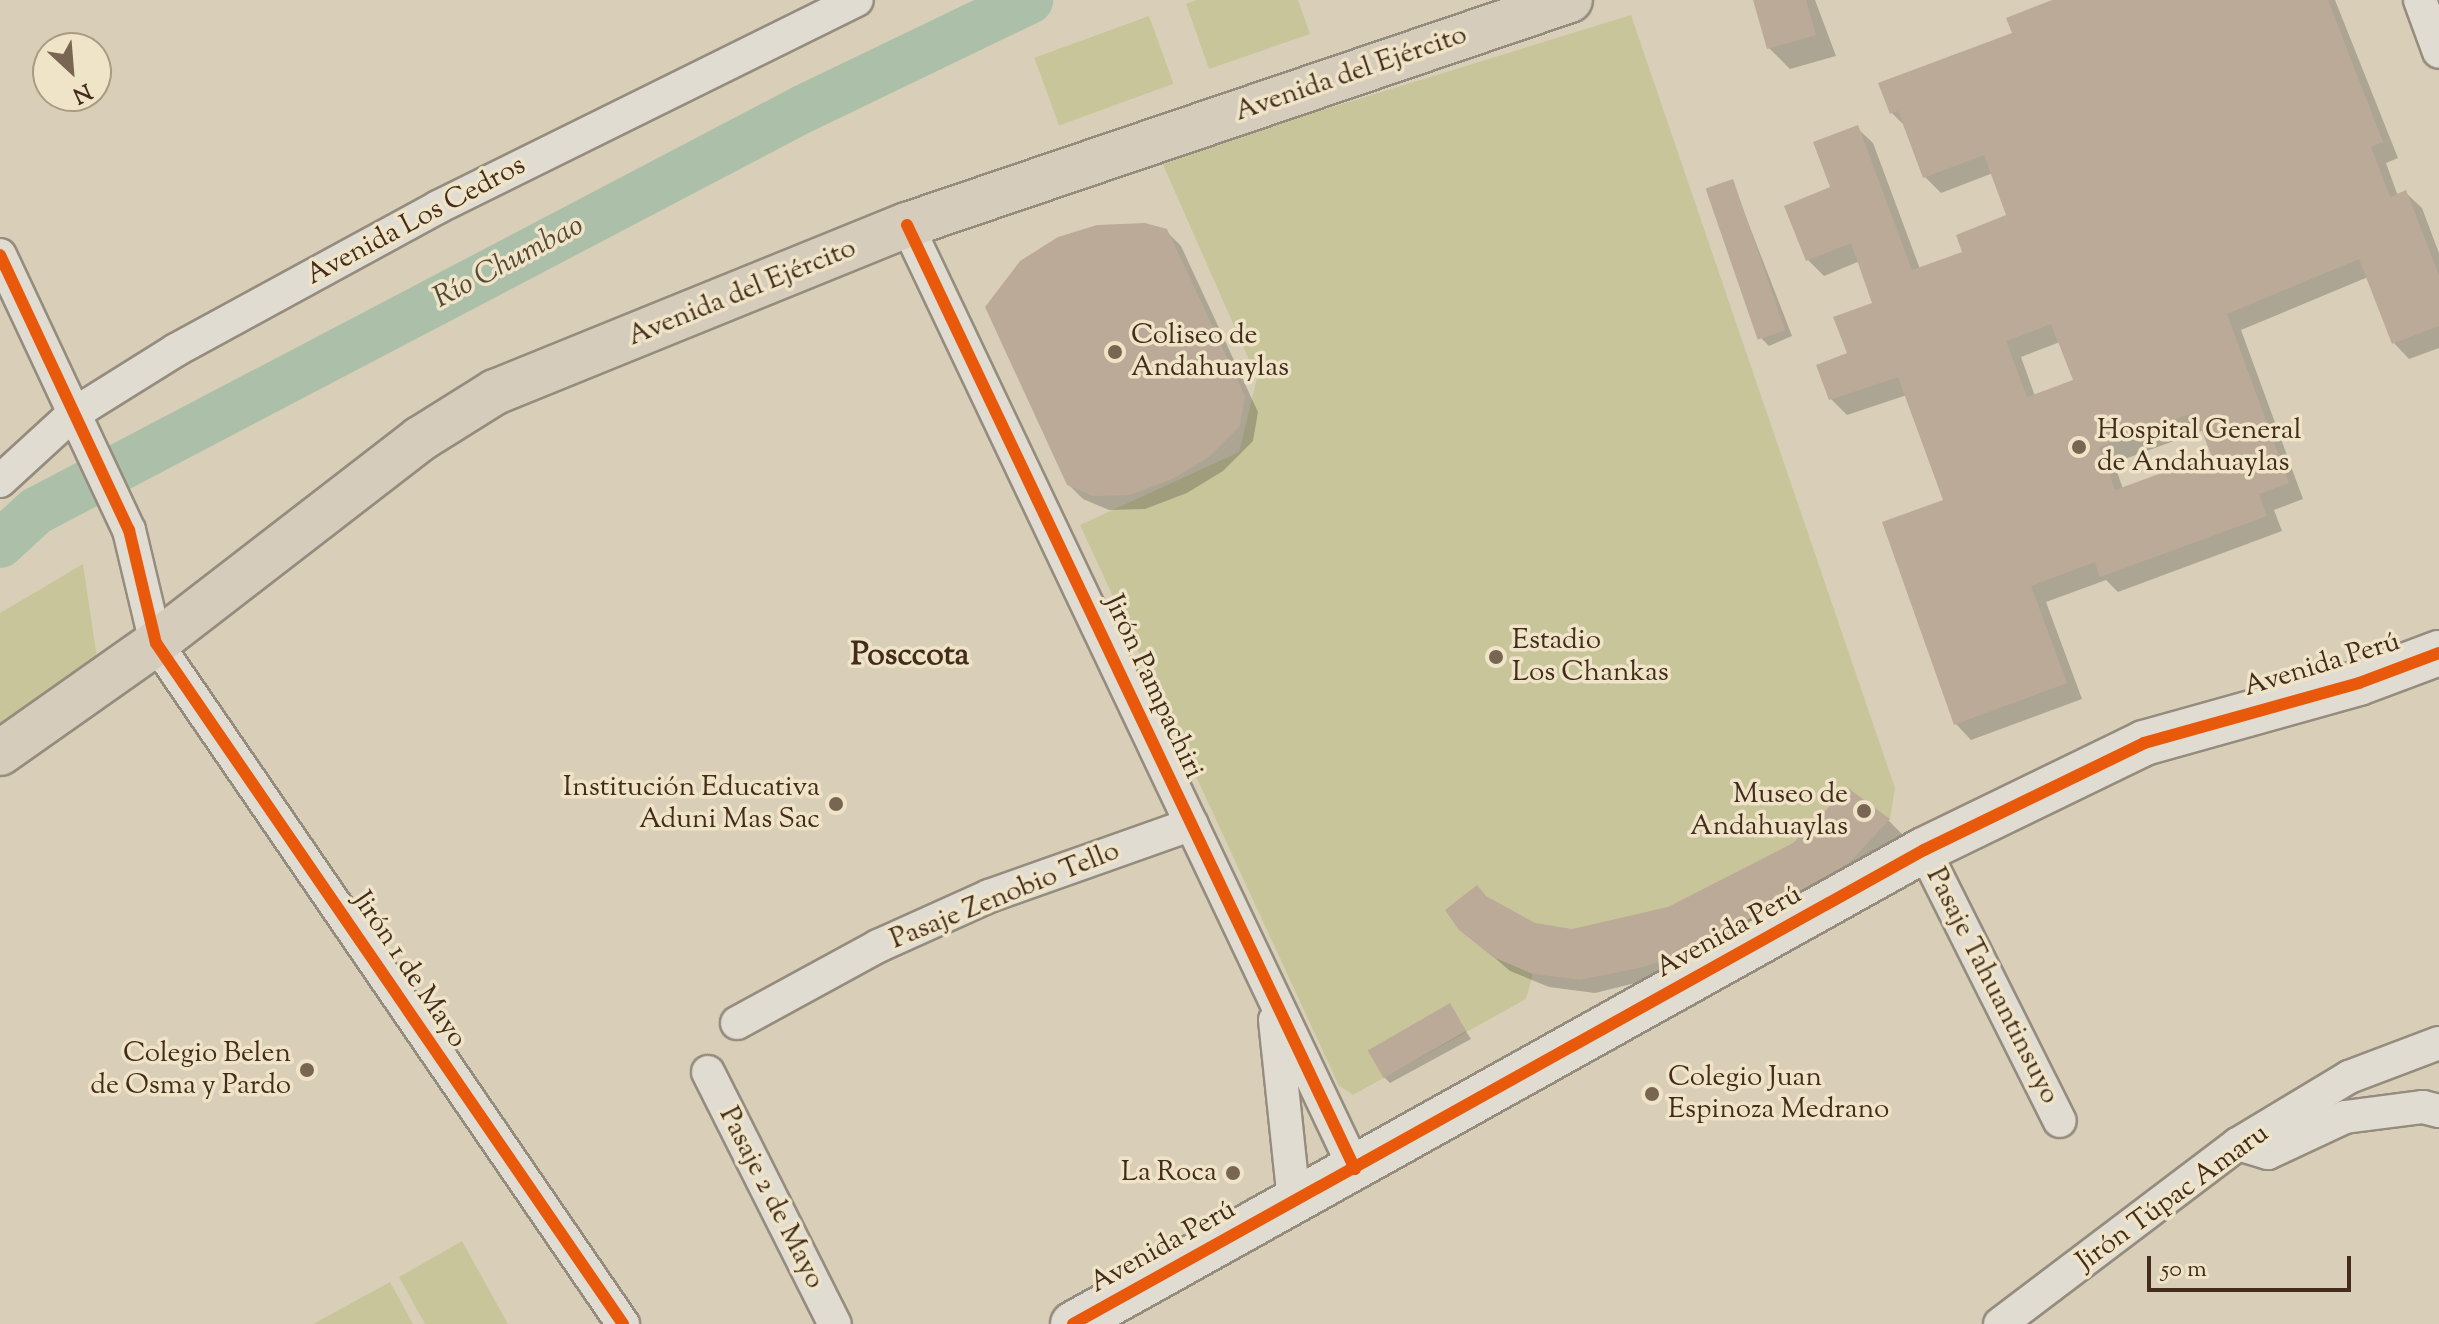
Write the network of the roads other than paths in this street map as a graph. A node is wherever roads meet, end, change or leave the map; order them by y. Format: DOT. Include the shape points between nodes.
graph roads {
  1 [pos="857,0"];
  2 [pos="1570,0"];
  3 [pos="2420,0"];
  4 [pos="2439,52"];
  5 [pos="907,225"];
  6 [pos="0,255"];
  7 [pos="74,421"];
  8 [pos="0,481"];
  9 [pos="156,643"];
  10 [pos="2439,653"];
  11 [pos="0,753"];
  12 [pos="1192,824"];
  13 [pos="1924,850"];
  14 [pos="1272,993"];
  15 [pos="737,1023"];
  16 [pos="2439,1043"];
  17 [pos="708,1072"];
  18 [pos="2439,1111"];
  19 [pos="2060,1121"];
  20 [pos="2238,1144"];
  21 [pos="1355,1169"];
  22 [pos="1294,1201"];
  23 [pos="623,1324"];
  24 [pos="835,1324"];
  25 [pos="1073,1324"];
  26 [pos="2000,1324"];
  1 -- 7 [label="street, Avenida Los Cedros" via="438,207 176,350"];
  2 -- 5 [label="highway, Avenida del Ejército"];
  3 -- 4 [label="street"];
  5 -- 9 [label="highway, Avenida del Ejército" via="495,392 420,439"];
  5 -- 12 [label="street, Jirón Pampachiri"];
  6 -- 7 [label="street"];
  7 -- 8 [label="street, Avenida Los Cedros"];
  7 -- 9 [label="street" via="129,530"];
  9 -- 11 [label="highway, Avenida del Ejército"];
  9 -- 23 [label="street, Jirón 1 de Mayo"];
  10 -- 13 [label="street, Avenida Perú" via="2359,683 2144,743"];
  12 -- 14 [label="street, Jirón Pampachiri"];
  12 -- 15 [label="street, Pasaje Zenobio Tello" via="989,896 878,946"];
  13 -- 19 [label="street, Pasaje Tahuantinsuyo"];
  13 -- 21 [label="street, Avenida Perú"];
  14 -- 21 [label="street, Jirón Pampachiri"];
  14 -- 22 [label="street"];
  16 -- 20 [label="street, Jirón Túpac Amaru" via="2349,1077"];
  17 -- 24 [label="street, Pasaje 2 de Mayo"];
  18 -- 20 [label="street" via="2423,1107 2345,1117 2268,1153"];
  20 -- 26 [label="street, Jirón Túpac Amaru"];
  21 -- 22 [label="street, Avenida Perú"];
  22 -- 25 [label="street, Avenida Perú"];
}
